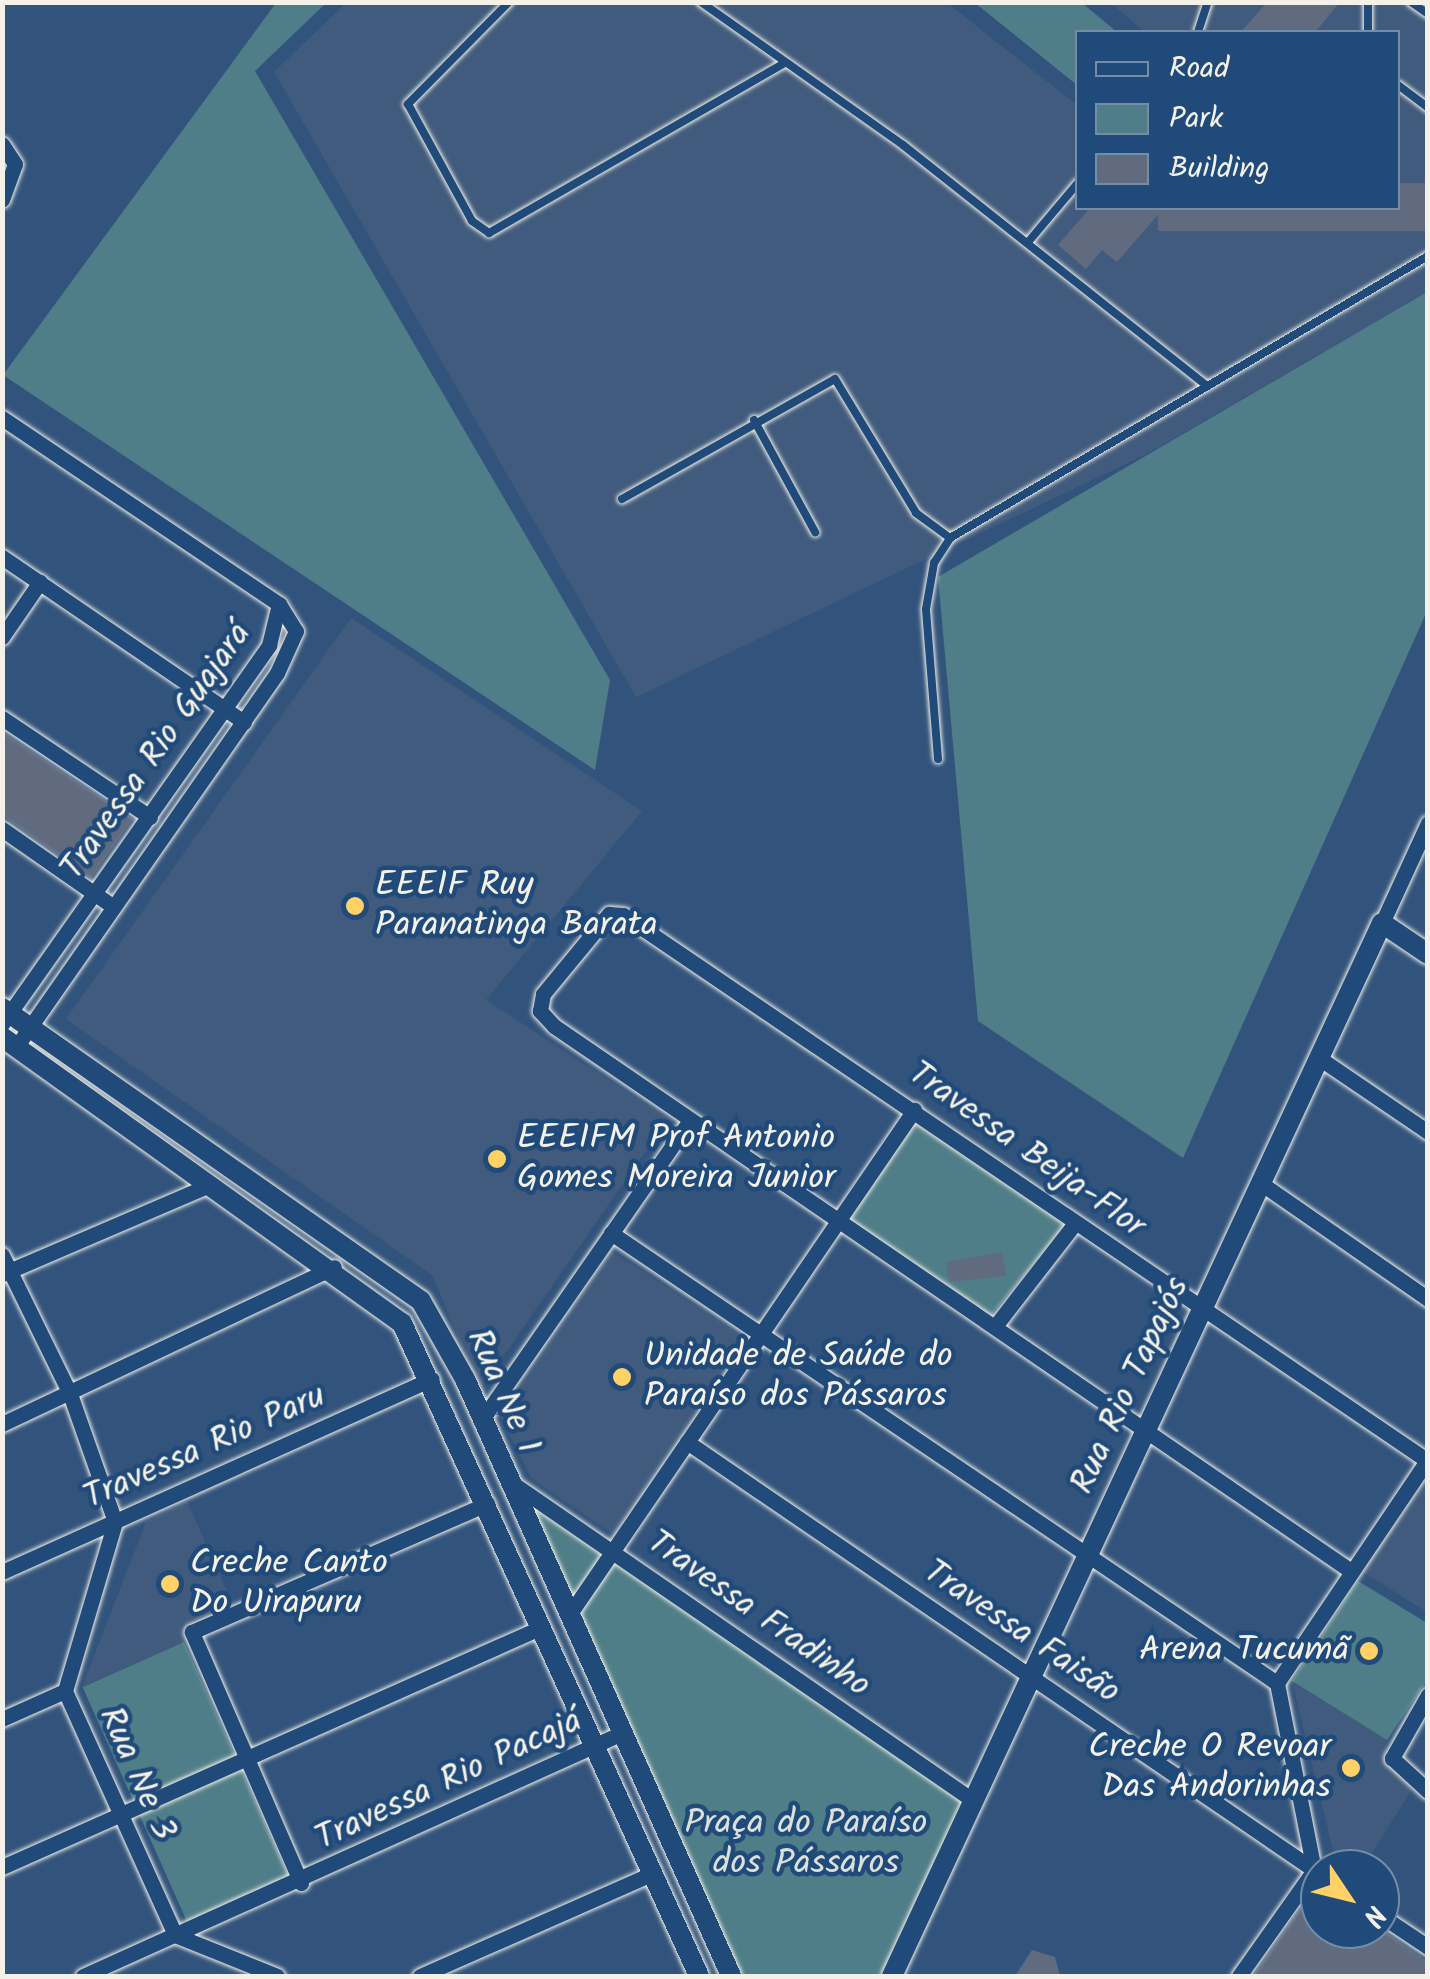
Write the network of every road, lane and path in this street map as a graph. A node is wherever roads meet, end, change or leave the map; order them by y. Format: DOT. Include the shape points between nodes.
graph roads {
  1 [pos="509,2"];
  2 [pos="701,2"];
  3 [pos="1208,2"];
  4 [pos="1368,2"];
  5 [pos="1411,2"];
  6 [pos="1428,14"];
  7 [pos="1199,30"];
  8 [pos="1368,30"];
  9 [pos="783,64"];
  10 [pos="1400,87"];
  11 [pos="1428,108"];
  12 [pos="2,144"];
  13 [pos="1075,187"];
  14 [pos="2,200"];
  15 [pos="1029,241"];
  16 [pos="1428,256"];
  17 [pos="1206,385"];
  18 [pos="2,418"];
  19 [pos="754,420"];
  20 [pos="622,499"];
  21 [pos="816,532"];
  22 [pos="950,538"];
  23 [pos="2,557"];
  24 [pos="40,582"];
  25 [pos="279,604"];
  26 [pos="2,636"];
  27 [pos="224,709"];
  28 [pos="2,718"];
  29 [pos="244,722"];
  30 [pos="938,758"];
  31 [pos="153,813"];
  32 [pos="173,821"];
  33 [pos="1428,823"];
  34 [pos="2,829"];
  35 [pos="95,893"];
  36 [pos="114,907"];
  37 [pos="1382,923"];
  38 [pos="1428,954"];
  39 [pos="5,1015"];
  40 [pos="30,1028"];
  41 [pos="9,1042"];
  42 [pos="1322,1060"];
  43 [pos="914,1110"];
  44 [pos="690,1120"];
  45 [pos="1428,1132"];
  46 [pos="212,1184"];
  47 [pos="1262,1184"];
  48 [pos="839,1220"];
  49 [pos="1075,1223"];
  50 [pos="612,1234"];
  51 [pos="2,1255"];
  52 [pos="334,1267"];
  53 [pos="6,1272"];
  54 [pos="1428,1299"];
  55 [pos="1204,1308"];
  56 [pos="996,1325"];
  57 [pos="760,1337"];
  58 [pos="467,1385"];
  59 [pos="436,1388"];
  60 [pos="70,1394"];
  61 [pos="481,1421"];
  62 [pos="2,1424"];
  63 [pos="1147,1427"];
  64 [pos="687,1442"];
  65 [pos="1426,1459"];
  66 [pos="506,1480"];
  67 [pos="487,1504"];
  68 [pos="116,1522"];
  69 [pos="613,1551"];
  70 [pos="1088,1554"];
  71 [pos="1351,1570"];
  72 [pos="2,1572"];
  73 [pos="569,1615"];
  74 [pos="542,1627"];
  75 [pos="1030,1676"];
  76 [pos="1277,1683"];
  77 [pos="65,1690"];
  78 [pos="1428,1695"];
  79 [pos="2,1719"];
  80 [pos="622,1734"];
  81 [pos="596,1746"];
  82 [pos="248,1760"];
  83 [pos="1428,1791"];
  84 [pos="974,1801"];
  85 [pos="122,1815"];
  86 [pos="1312,1849"];
  87 [pos="1300,1860"];
  88 [pos="2,1867"];
  89 [pos="651,1874"];
  90 [pos="301,1884"];
  91 [pos="1300,1895"];
  92 [pos="1400,1929"];
  93 [pos="175,1935"];
  94 [pos="1428,1948"];
  95 [pos="84,1976"];
  96 [pos="276,1976"];
  97 [pos="420,1976"];
  98 [pos="699,1976"];
  99 [pos="731,1976"];
  100 [pos="892,1976"];
  101 [pos="1239,1976"];
  1 -- 9 [label="lane" via="408,104 472,221 490,233"];
  2 -- 9 [label="lane"];
  3 -- 7 [label="lane"];
  4 -- 8 [label="lane"];
  5 -- 6 [label="lane"];
  9 -- 15 [label="lane"];
  10 -- 11 [label="lane"];
  12 -- 14 [label="street" via="15,164"];
  13 -- 15 [label="lane"];
  15 -- 17 [label="lane"];
  16 -- 17 [label="lane"];
  17 -- 22 [label="lane"];
  18 -- 25 [label="street" via="36,432"];
  19 -- 20 [label="lane"];
  19 -- 21 [label="lane"];
  19 -- 22 [label="lane" via="822,380 841,382 916,513"];
  22 -- 30 [label="lane" via="934,564 926,609"];
  23 -- 24 [label="street"];
  24 -- 26 [label="street"];
  24 -- 27 [label="street"];
  25 -- 27 [label="street, Travessa Rio Guajará" via="278,630"];
  25 -- 29 [label="street, Travessa Rio Guajará" via="294,619 294,640"];
  27 -- 29 [label="street"];
  27 -- 31 [label="street, Travessa Rio Guajará"];
  28 -- 31 [label="street"];
  29 -- 32 [label="street, Travessa Rio Guajará"];
  31 -- 32 [label="street"];
  31 -- 35 [label="street, Travessa Rio Guajará"];
  32 -- 36 [label="street, Travessa Rio Guajará"];
  33 -- 37 [label="street, Rua Rio Tapajós"];
  34 -- 35 [label="street"];
  35 -- 36 [label="street"];
  35 -- 39 [label="street, Travessa Rio Guajará"];
  36 -- 40 [label="street, Travessa Rio Guajará"];
  37 -- 38 [label="street"];
  37 -- 42 [label="street, Rua Rio Tapajós"];
  39 -- 40 [label="street, Rua Ne 1"];
  40 -- 41 [label="street, Travessa Rio Guajará"];
  40 -- 58 [label="street, Rua Ne 1" via="421,1302"];
  41 -- 46 [label="street, Rua Ne 1"];
  42 -- 45 [label="street"];
  42 -- 47 [label="street, Rua Rio Tapajós"];
  43 -- 44 [label="street, Travessa Beija-Flor" via="623,915 609,914 540,1004 554,1026"];
  43 -- 48 [label="street"];
  43 -- 49 [label="street, Travessa Beija-Flor"];
  44 -- 48 [label="street"];
  44 -- 50 [label="street"];
  46 -- 52 [label="street, Rua Ne 1"];
  46 -- 53 [label="street"];
  47 -- 54 [label="street"];
  47 -- 55 [label="street, Rua Rio Tapajós"];
  48 -- 56 [label="street"];
  48 -- 57 [label="street"];
  49 -- 55 [label="street, Travessa Beija-Flor"];
  49 -- 56 [label="street"];
  50 -- 57 [label="street"];
  50 -- 61 [label="street"];
  51 -- 53 [label="street"];
  52 -- 59 [label="street, Rua Ne 1" via="402,1323"];
  52 -- 60 [label="street"];
  53 -- 60 [label="street"];
  55 -- 63 [label="street, Rua Rio Tapajós"];
  55 -- 65 [label="street, Travessa Beija-Flor"];
  56 -- 63 [label="street"];
  57 -- 64 [label="street"];
  57 -- 70 [label="street"];
  58 -- 59 [label="street"];
  58 -- 61 [label="street, Rua Ne 1"];
  59 -- 67 [label="street, Rua Ne 1"];
  59 -- 68 [label="street, Travessa Rio Paru"];
  60 -- 62 [label="street"];
  60 -- 68 [label="street"];
  61 -- 66 [label="street, Rua Ne 1"];
  63 -- 70 [label="street, Rua Rio Tapajós"];
  63 -- 71 [label="street"];
  64 -- 69 [label="street"];
  64 -- 75 [label="street, Travessa Faisão"];
  65 -- 71 [label="street"];
  66 -- 69 [label="street, Travessa Fradinho"];
  66 -- 73 [label="street, Rua Ne 1"];
  67 -- 74 [label="street, Rua Ne 1"];
  67 -- 82 [label="street" via="198,1629 191,1638"];
  68 -- 72 [label="street, Travessa Rio Paru"];
  68 -- 77 [label="street, Rua Ne 3"];
  69 -- 73 [label="street"];
  69 -- 84 [label="street, Travessa Fradinho"];
  70 -- 75 [label="street, Rua Rio Tapajós"];
  70 -- 76 [label="street"];
  71 -- 76 [label="street"];
  73 -- 80 [label="street, Rua Ne 1"];
  74 -- 81 [label="street, Rua Ne 1"];
  74 -- 82 [label="street"];
  75 -- 84 [label="street, Rua Rio Tapajós"];
  75 -- 87 [label="street, Travessa Faisão"];
  76 -- 86 [label="street"];
  77 -- 79 [label="street"];
  77 -- 85 [label="street, Rua Ne 3"];
  78 -- 83 [label="street" via="1392,1762"];
  80 -- 81 [label="street, Travessa Rio Pacajá"];
  80 -- 99 [label="street, Rua Ne 1"];
  81 -- 89 [label="street, Rua Ne 1"];
  81 -- 90 [label="street, Travessa Rio Pacajá"];
  82 -- 85 [label="street"];
  82 -- 90 [label="street"];
  84 -- 100 [label="street, Rua Rio Tapajós"];
  85 -- 88 [label="street"];
  85 -- 93 [label="street, Rua Ne 3"];
  89 -- 97 [label="street"];
  89 -- 98 [label="street, Rua Ne 1"];
  90 -- 93 [label="street, Travessa Rio Pacajá"];
  91 -- 101 [label="street"];
  92 -- 94 [label="street"];
  93 -- 95 [label="street, Travessa Rio Pacajá"];
  93 -- 96 [label="street"];
}
